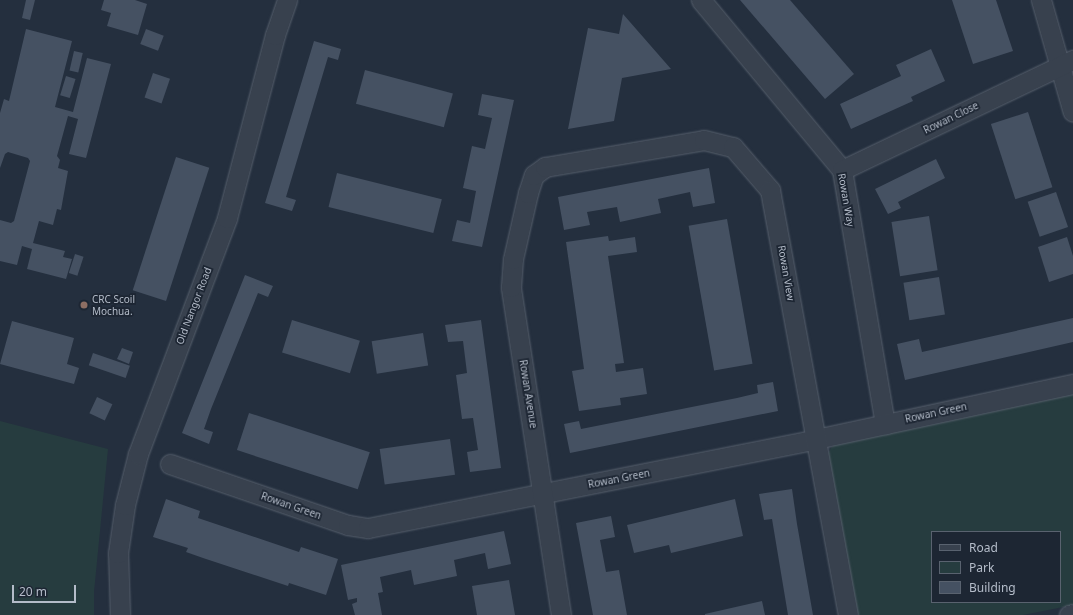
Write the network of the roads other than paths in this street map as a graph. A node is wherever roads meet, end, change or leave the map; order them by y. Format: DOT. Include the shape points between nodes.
graph roads {
  1 [pos="288,0"];
  2 [pos="700,0"];
  3 [pos="1040,0"];
  4 [pos="1066,64"];
  5 [pos="1073,112"];
  6 [pos="842,170"];
  7 [pos="534,175"];
  8 [pos="1073,384"];
  9 [pos="885,424"];
  10 [pos="816,439"];
  11 [pos="170,464"];
  12 [pos="543,494"];
  13 [pos="1073,614"];
  14 [pos="120,615"];
  15 [pos="561,615"];
  16 [pos="848,615"];
  17 [pos="1069,615"];
  1 -- 14 [label="street, Old Nangor Road" via="271,49 227,218 138,454 125,505 118,553"];
  2 -- 6 [label="street, Rowan Way"];
  3 -- 4 [label="street"];
  4 -- 5 [label="street"];
  4 -- 6 [label="street, Rowan Close"];
  6 -- 9 [label="street, Rowan Way"];
  7 -- 10 [label="street, Rowan View" via="545,167 581,159 704,140 733,146 770,190"];
  7 -- 12 [label="street, Rowan Avenue" via="513,259 511,287"];
  8 -- 9 [label="street, Rowan Green"];
  9 -- 10 [label="street, Rowan Green"];
  10 -- 12 [label="street, Rowan Green"];
  10 -- 16 [label="street, Rowan View"];
  11 -- 12 [label="street, Rowan Green" via="348,525 368,528"];
  12 -- 15 [label="street, Rowan Avenue"];
  13 -- 17 [label="street"];
}
